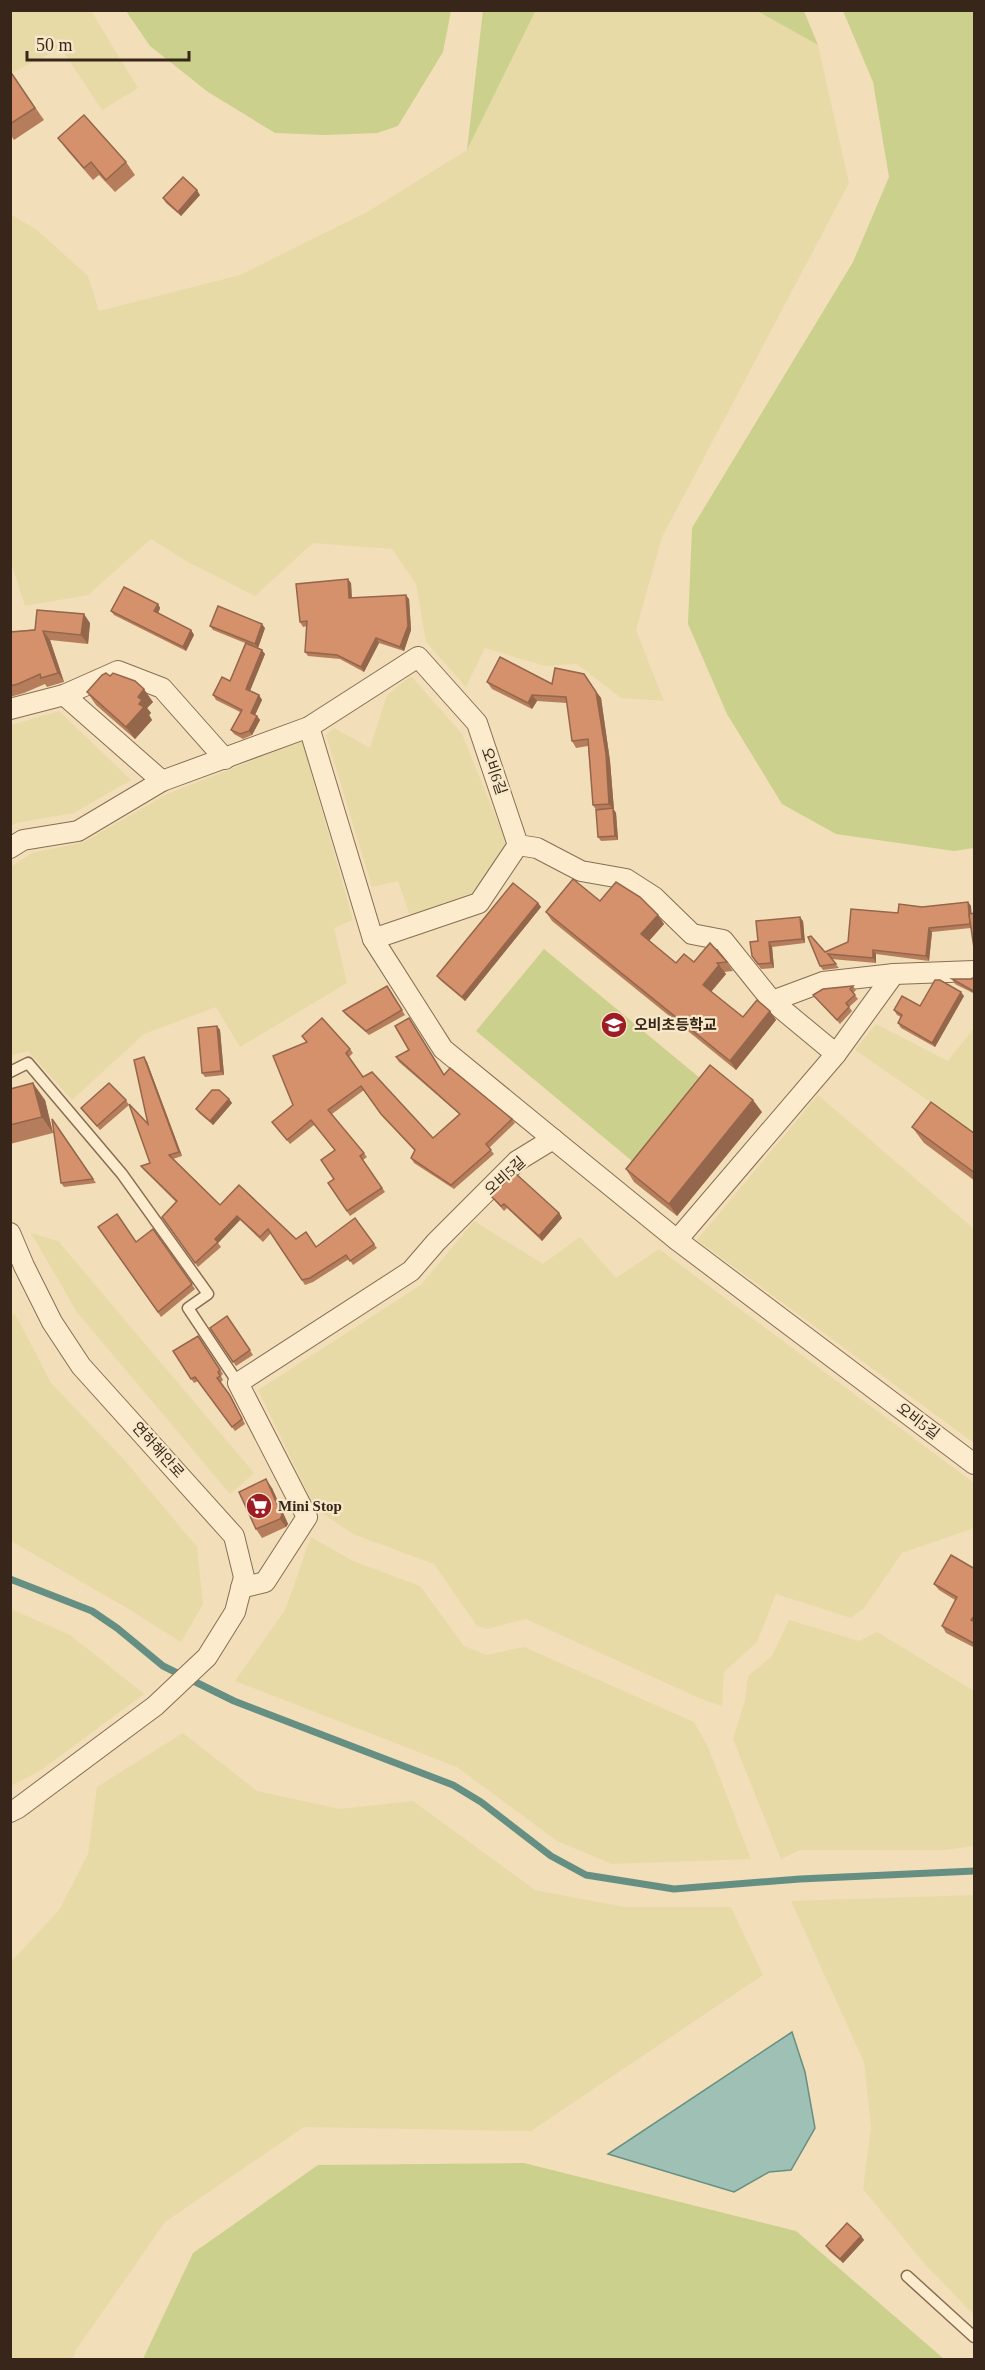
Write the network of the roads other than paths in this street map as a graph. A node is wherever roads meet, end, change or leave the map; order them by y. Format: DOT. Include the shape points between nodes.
graph roads {
  1 [pos="64,695"];
  2 [pos="10,709"];
  3 [pos="309,727"];
  4 [pos="225,759"];
  5 [pos="162,781"];
  6 [pos="518,845"];
  7 [pos="10,848"];
  8 [pos="373,939"];
  9 [pos="975,971"];
  10 [pos="894,974"];
  11 [pos="772,1002"];
  12 [pos="836,1054"];
  13 [pos="10,1072"];
  14 [pos="553,1139"];
  15 [pos="10,1233"];
  16 [pos="677,1240"];
  17 [pos="238,1383"];
  18 [pos="975,1464"];
  19 [pos="242,1588"];
  20 [pos="10,1812"];
  21 [pos="907,2276"];
  22 [pos="975,2337"];
  1 -- 2 [label="street"];
  1 -- 4 [label="street" via="118,671 162,688"];
  1 -- 5 [label="street"];
  3 -- 4 [label="street, 오비6길"];
  3 -- 6 [label="street, 오비6길" via="418,657 477,723"];
  3 -- 8 [label="street"];
  4 -- 5 [label="street, 오비6길"];
  5 -- 7 [label="street, 오비6길" via="78,831 23,840"];
  6 -- 8 [label="street" via="479,903"];
  6 -- 11 [label="street" via="537,848 581,871 626,879 654,897 692,934 723,940"];
  8 -- 14 [label="street" via="443,1049"];
  9 -- 10 [label="street"];
  10 -- 11 [label="street" via="823,982"];
  10 -- 12 [label="street"];
  11 -- 12 [label="street"];
  12 -- 16 [label="street"];
  13 -- 17 [label="lane" via="28,1064 123,1174 208,1294 188,1308"];
  14 -- 16 [label="street, 오비5길"];
  14 -- 17 [label="street, 오비5길" via="517,1161 411,1271"];
  15 -- 19 [label="street, 연하해안로" via="52,1322 81,1366 234,1536 244,1577"];
  16 -- 18 [label="street, 오비5길"];
  17 -- 19 [label="street" via="307,1517 266,1582"];
  19 -- 20 [label="street, 연하해안로" via="235,1612 207,1657 155,1706"];
  21 -- 22 [label="lane"];
}
